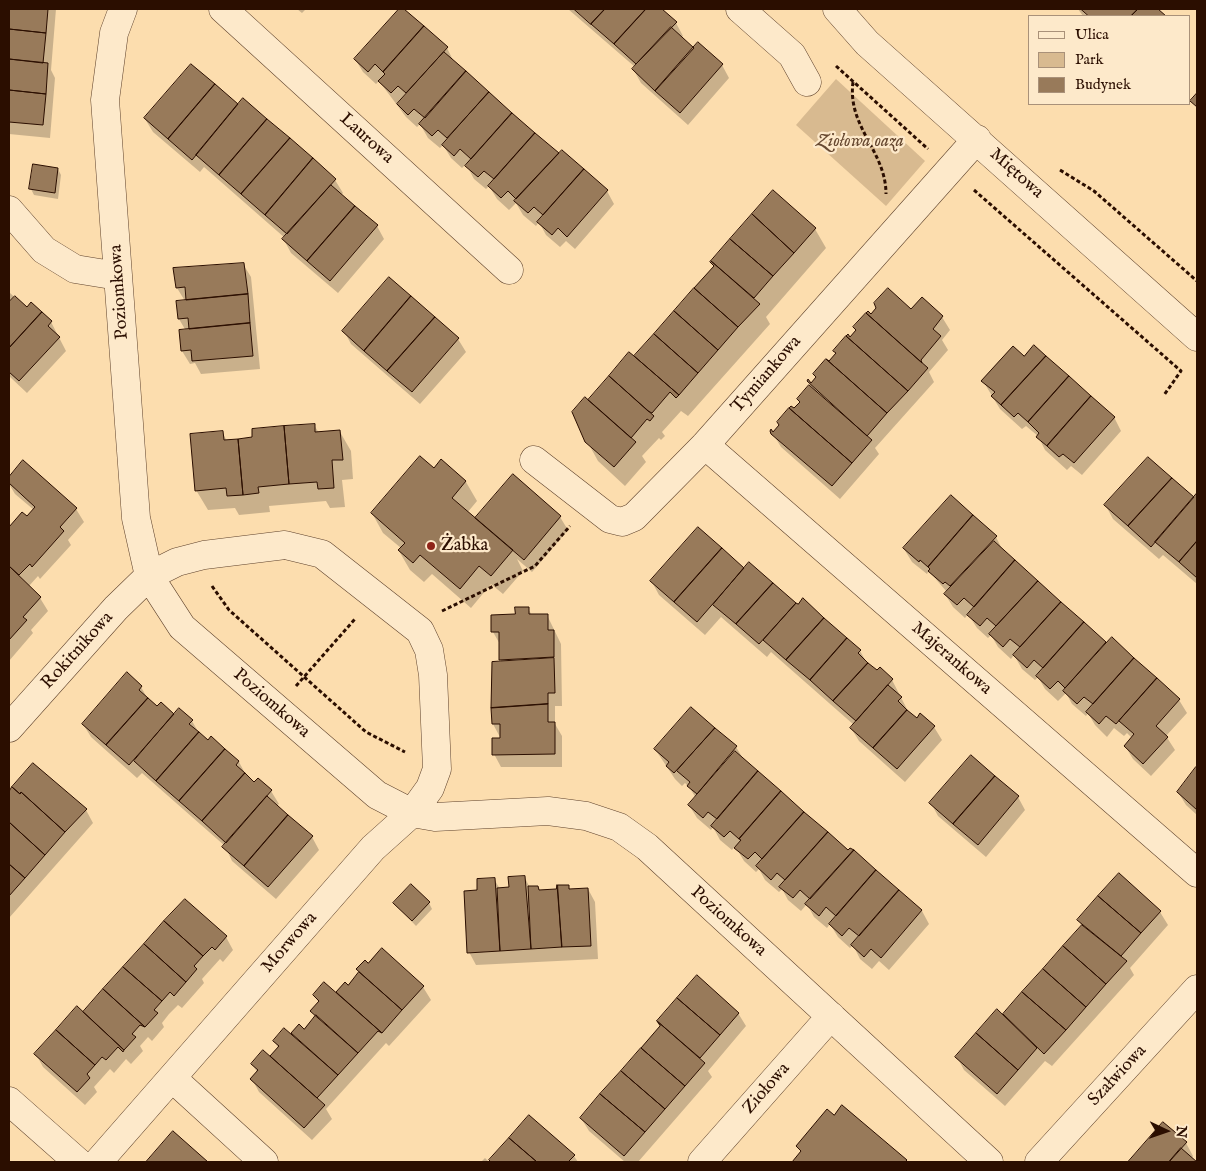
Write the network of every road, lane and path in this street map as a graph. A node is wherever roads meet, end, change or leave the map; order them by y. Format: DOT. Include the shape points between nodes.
graph roads {
  1 [pos="123,9"];
  2 [pos="223,9"];
  3 [pos="740,9"];
  4 [pos="837,9"];
  5 [pos="830,60"];
  6 [pos="807,82"];
  7 [pos="853,82"];
  8 [pos="976,139"];
  9 [pos="950,168"];
  10 [pos="886,197"];
  11 [pos="9,210"];
  12 [pos="509,270"];
  13 [pos="118,276"];
  14 [pos="1197,337"];
  15 [pos="1164,395"];
  16 [pos="705,446"];
  17 [pos="534,460"];
  18 [pos="590,503"];
  19 [pos="192,558"];
  20 [pos="149,576"];
  21 [pos="375,596"];
  22 [pos="420,631"];
  23 [pos="305,676"];
  24 [pos="276,709"];
  25 [pos="9,728"];
  26 [pos="437,769"];
  27 [pos="412,813"];
  28 [pos="1197,873"];
  29 [pos="1197,989"];
  30 [pos="831,1016"];
  31 [pos="172,1078"];
  32 [pos="9,1101"];
  33 [pos="78,1162"];
  34 [pos="98,1162"];
  35 [pos="264,1162"];
  36 [pos="702,1162"];
  37 [pos="989,1162"];
  38 [pos="1039,1162"];
  1 -- 13 [label="street, Poziomkowa" via="114,33 105,100"];
  2 -- 12 [label="street, Laurowa"];
  3 -- 6 [label="street" via="792,55"];
  4 -- 8 [label="street, Miętowa" via="867,43"];
  5 -- 7 [label="path"];
  7 -- 9 [label="path"];
  7 -- 10 [label="path" via="851,98 854,111 881,168"];
  8 -- 9 [label="street, Tymiankowa"];
  8 -- 14 [label="street, Miętowa"];
  9 -- 15 [label="path" via="1181,371"];
  9 -- 16 [label="street, Tymiankowa"];
  11 -- 13 [label="street" via="44,250 74,269"];
  13 -- 20 [label="street, Poziomkowa" via="136,518"];
  16 -- 18 [label="street, Tymiankowa" via="634,517 622,522 610,519"];
  16 -- 28 [label="street, Majerankowa"];
  17 -- 18 [label="street, Tymiankowa"];
  18 -- 22 [label="path" via="535,566 440,612"];
  19 -- 20 [label="street"];
  19 -- 21 [label="street" via="285,545 302,548 322,554"];
  19 -- 23 [label="path" via="229,610"];
  20 -- 24 [label="street, Poziomkowa" via="182,627"];
  20 -- 25 [label="street, Rokitnikowa" via="116,608"];
  21 -- 22 [label="street"];
  21 -- 23 [label="path"];
  22 -- 26 [label="street" via="429,650 433,675"];
  23 -- 24 [label="path"];
  23 -- 26 [label="path" via="366,732"];
  24 -- 27 [label="street, Poziomkowa" via="377,795"];
  26 -- 27 [label="street" via="430,788"];
  27 -- 30 [label="street, Poziomkowa" via="435,818 548,812 586,816 619,827 647,847"];
  27 -- 31 [label="street, Morwowa" via="374,848"];
  29 -- 38 [label="street, Szałwiowa"];
  30 -- 36 [label="street, Ziołowa"];
  30 -- 37 [label="street, Poziomkowa"];
  31 -- 34 [label="street, Morwowa"];
  31 -- 35 [label="street"];
  32 -- 33 [label="street"];
}
